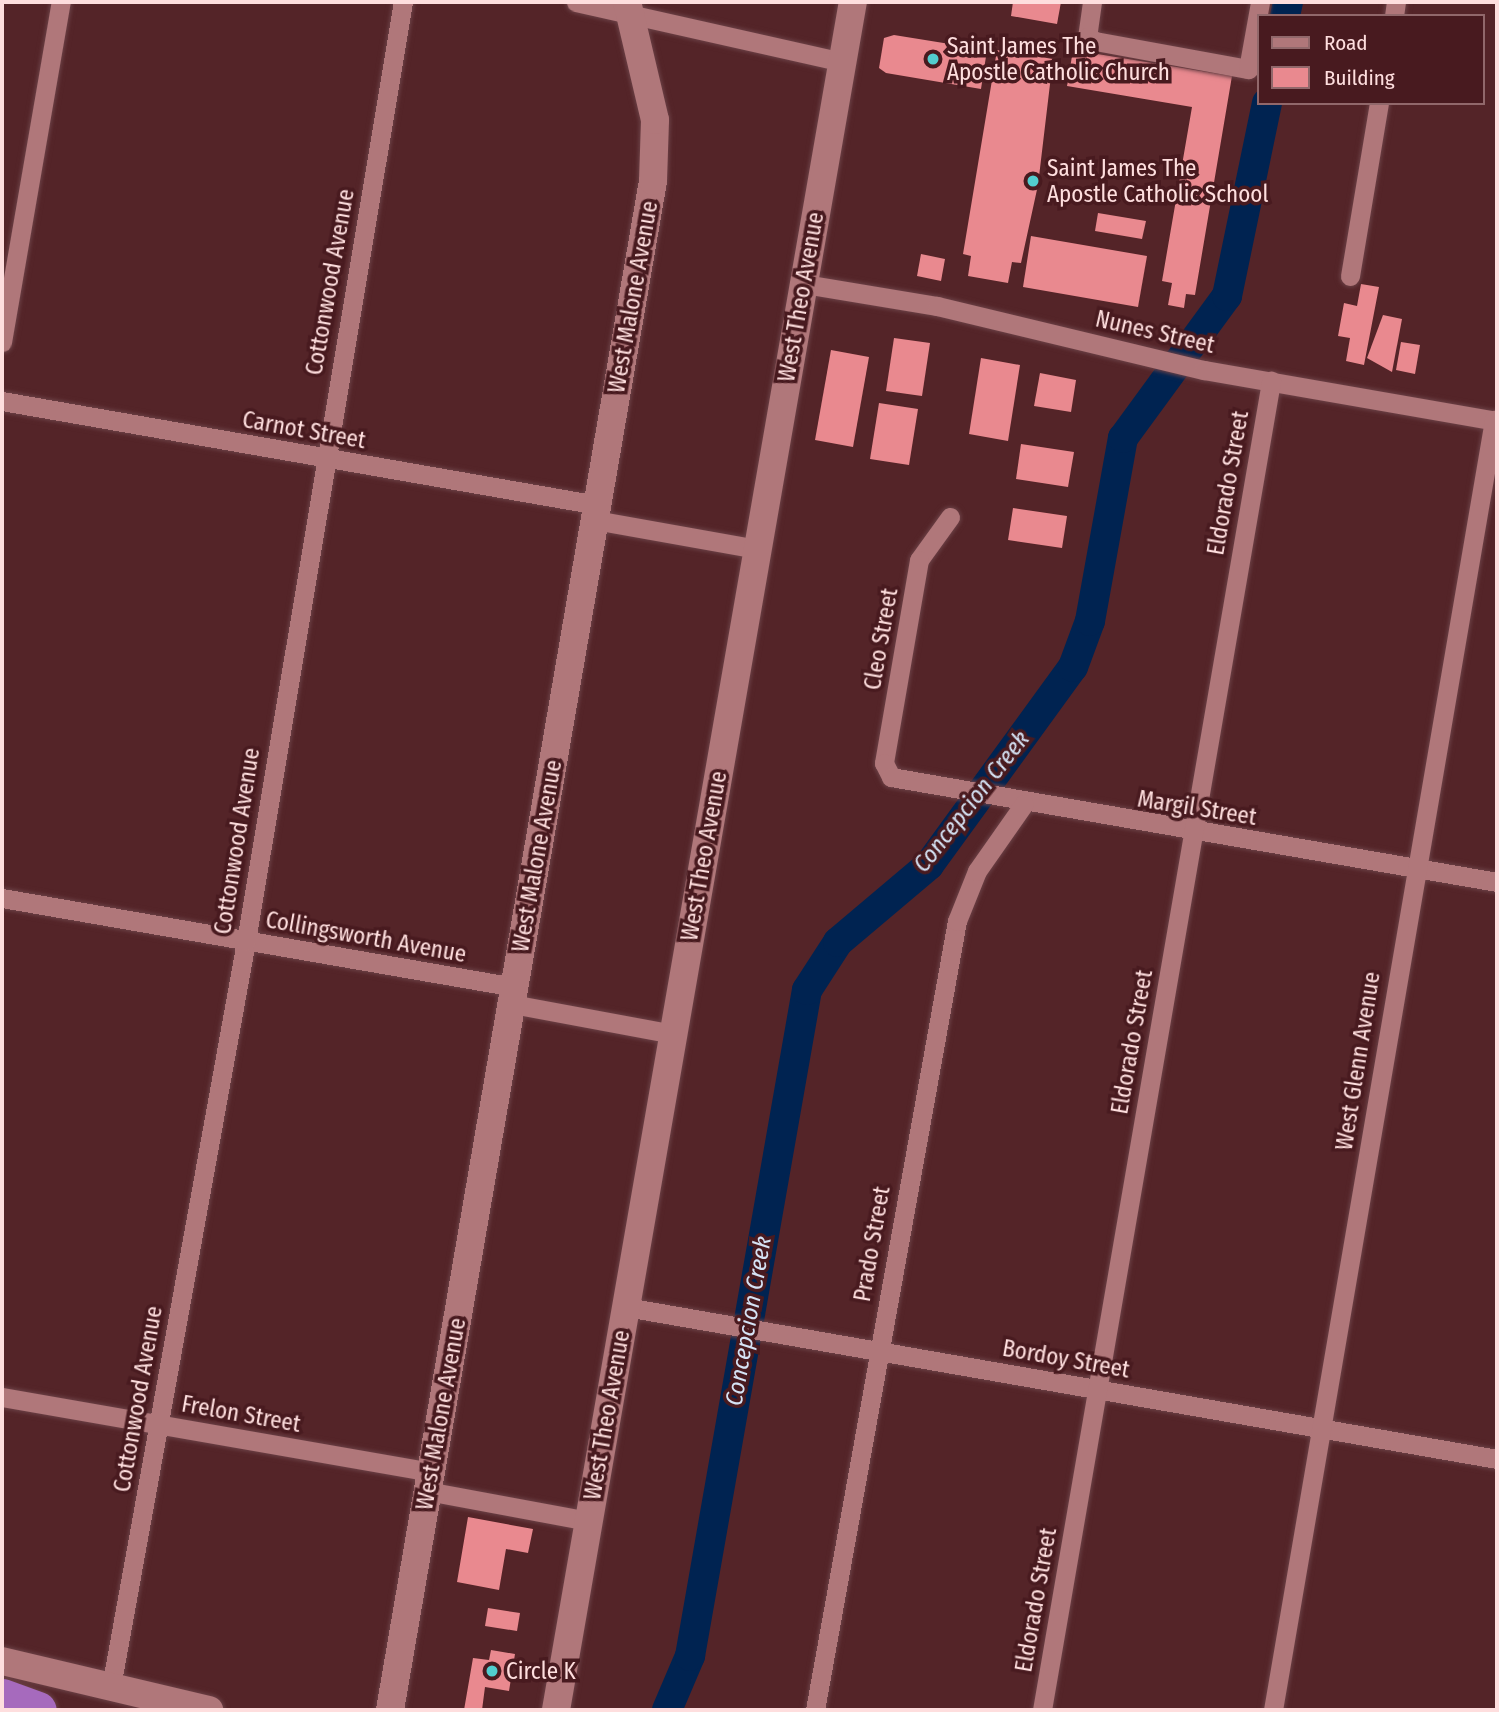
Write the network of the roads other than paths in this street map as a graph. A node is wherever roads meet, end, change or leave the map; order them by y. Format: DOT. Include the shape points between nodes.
graph roads {
  1 [pos="61,2"];
  2 [pos="403,2"];
  3 [pos="576,2"];
  4 [pos="853,2"];
  5 [pos="1092,2"];
  6 [pos="1260,2"];
  7 [pos="628,6"];
  8 [pos="842,62"];
  9 [pos="1379,105"];
  10 [pos="1350,276"];
  11 [pos="804,284"];
  12 [pos="2,342"];
  13 [pos="1271,381"];
  14 [pos="2,401"];
  15 [pos="1495,420"];
  16 [pos="324,459"];
  17 [pos="596,512"];
  18 [pos="950,517"];
  19 [pos="758,549"];
  20 [pos="891,777"];
  21 [pos="1015,803"];
  22 [pos="1192,832"];
  23 [pos="1415,869"];
  24 [pos="1497,882"];
  25 [pos="2,898"];
  26 [pos="246,941"];
  27 [pos="513,995"];
  28 [pos="674,1034"];
  29 [pos="626,1307"];
  30 [pos="878,1352"];
  31 [pos="1098,1390"];
  32 [pos="2,1397"];
  33 [pos="158,1424"];
  34 [pos="1322,1429"];
  35 [pos="1497,1459"];
  36 [pos="429,1481"];
  37 [pos="589,1521"];
  38 [pos="2,1661"];
  39 [pos="111,1687"];
  40 [pos="2,1697"];
  41 [pos="38,1710"];
  42 [pos="209,1710"];
  43 [pos="390,1710"];
  44 [pos="556,1710"];
  45 [pos="815,1710"];
  46 [pos="1042,1710"];
  47 [pos="1273,1710"];
  1 -- 12 [label="street"];
  2 -- 16 [label="street, Cottonwood Avenue"];
  3 -- 7 [label="street"];
  4 -- 8 [label="street, West Theo Avenue"];
  5 -- 6 [label="street" via="1087,37 1248,69"];
  7 -- 8 [label="street"];
  7 -- 17 [label="street, West Malone Avenue" via="655,120 655,154"];
  8 -- 11 [label="street, West Theo Avenue"];
  9 -- 10 [label="street"];
  11 -- 13 [label="street, Nunes Street" via="937,306 1204,370"];
  11 -- 19 [label="street, West Theo Avenue"];
  13 -- 15 [label="street, Nunes Street"];
  13 -- 22 [label="street, Eldorado Street"];
  14 -- 16 [label="street, Carnot Street"];
  15 -- 23 [label="street, West Glenn Avenue"];
  16 -- 17 [label="street, Carnot Street"];
  16 -- 26 [label="street, Cottonwood Avenue"];
  17 -- 19 [label="street, Carnot Street"];
  17 -- 27 [label="street, West Malone Avenue"];
  18 -- 20 [label="street, Cleo Street" via="919,560 884,763"];
  19 -- 28 [label="street, West Theo Avenue"];
  20 -- 21 [label="street, Margil Street"];
  21 -- 22 [label="street, Margil Street"];
  21 -- 30 [label="street, Prado Street" via="977,871 957,921"];
  22 -- 23 [label="street, Margil Street"];
  22 -- 31 [label="street, Eldorado Street"];
  23 -- 24 [label="street, Margil Street"];
  23 -- 34 [label="street, West Glenn Avenue"];
  25 -- 26 [label="street, Collingsworth Avenue"];
  26 -- 27 [label="street, Collingsworth Avenue"];
  26 -- 33 [label="street, Cottonwood Avenue"];
  27 -- 28 [label="street, Collingsworth Avenue"];
  27 -- 36 [label="street, West Malone Avenue"];
  28 -- 29 [label="street, West Theo Avenue"];
  29 -- 30 [label="street, Bordoy Street"];
  29 -- 37 [label="street, West Theo Avenue"];
  30 -- 31 [label="street, Bordoy Street"];
  30 -- 45 [label="street, Prado Street"];
  31 -- 34 [label="street, Bordoy Street"];
  31 -- 46 [label="street, Eldorado Street"];
  32 -- 33 [label="street, Frelon Street"];
  33 -- 36 [label="street, Frelon Street"];
  33 -- 39 [label="street, Cottonwood Avenue"];
  34 -- 35 [label="street, Bordoy Street"];
  34 -- 47 [label="street, West Glenn Avenue"];
  36 -- 37 [label="street, Frelon Street"];
  36 -- 43 [label="street, West Malone Avenue"];
  37 -- 44 [label="street, West Theo Avenue"];
  38 -- 39 [label="street"];
  39 -- 42 [label="street"];
  40 -- 41 [label="highway"];
}
